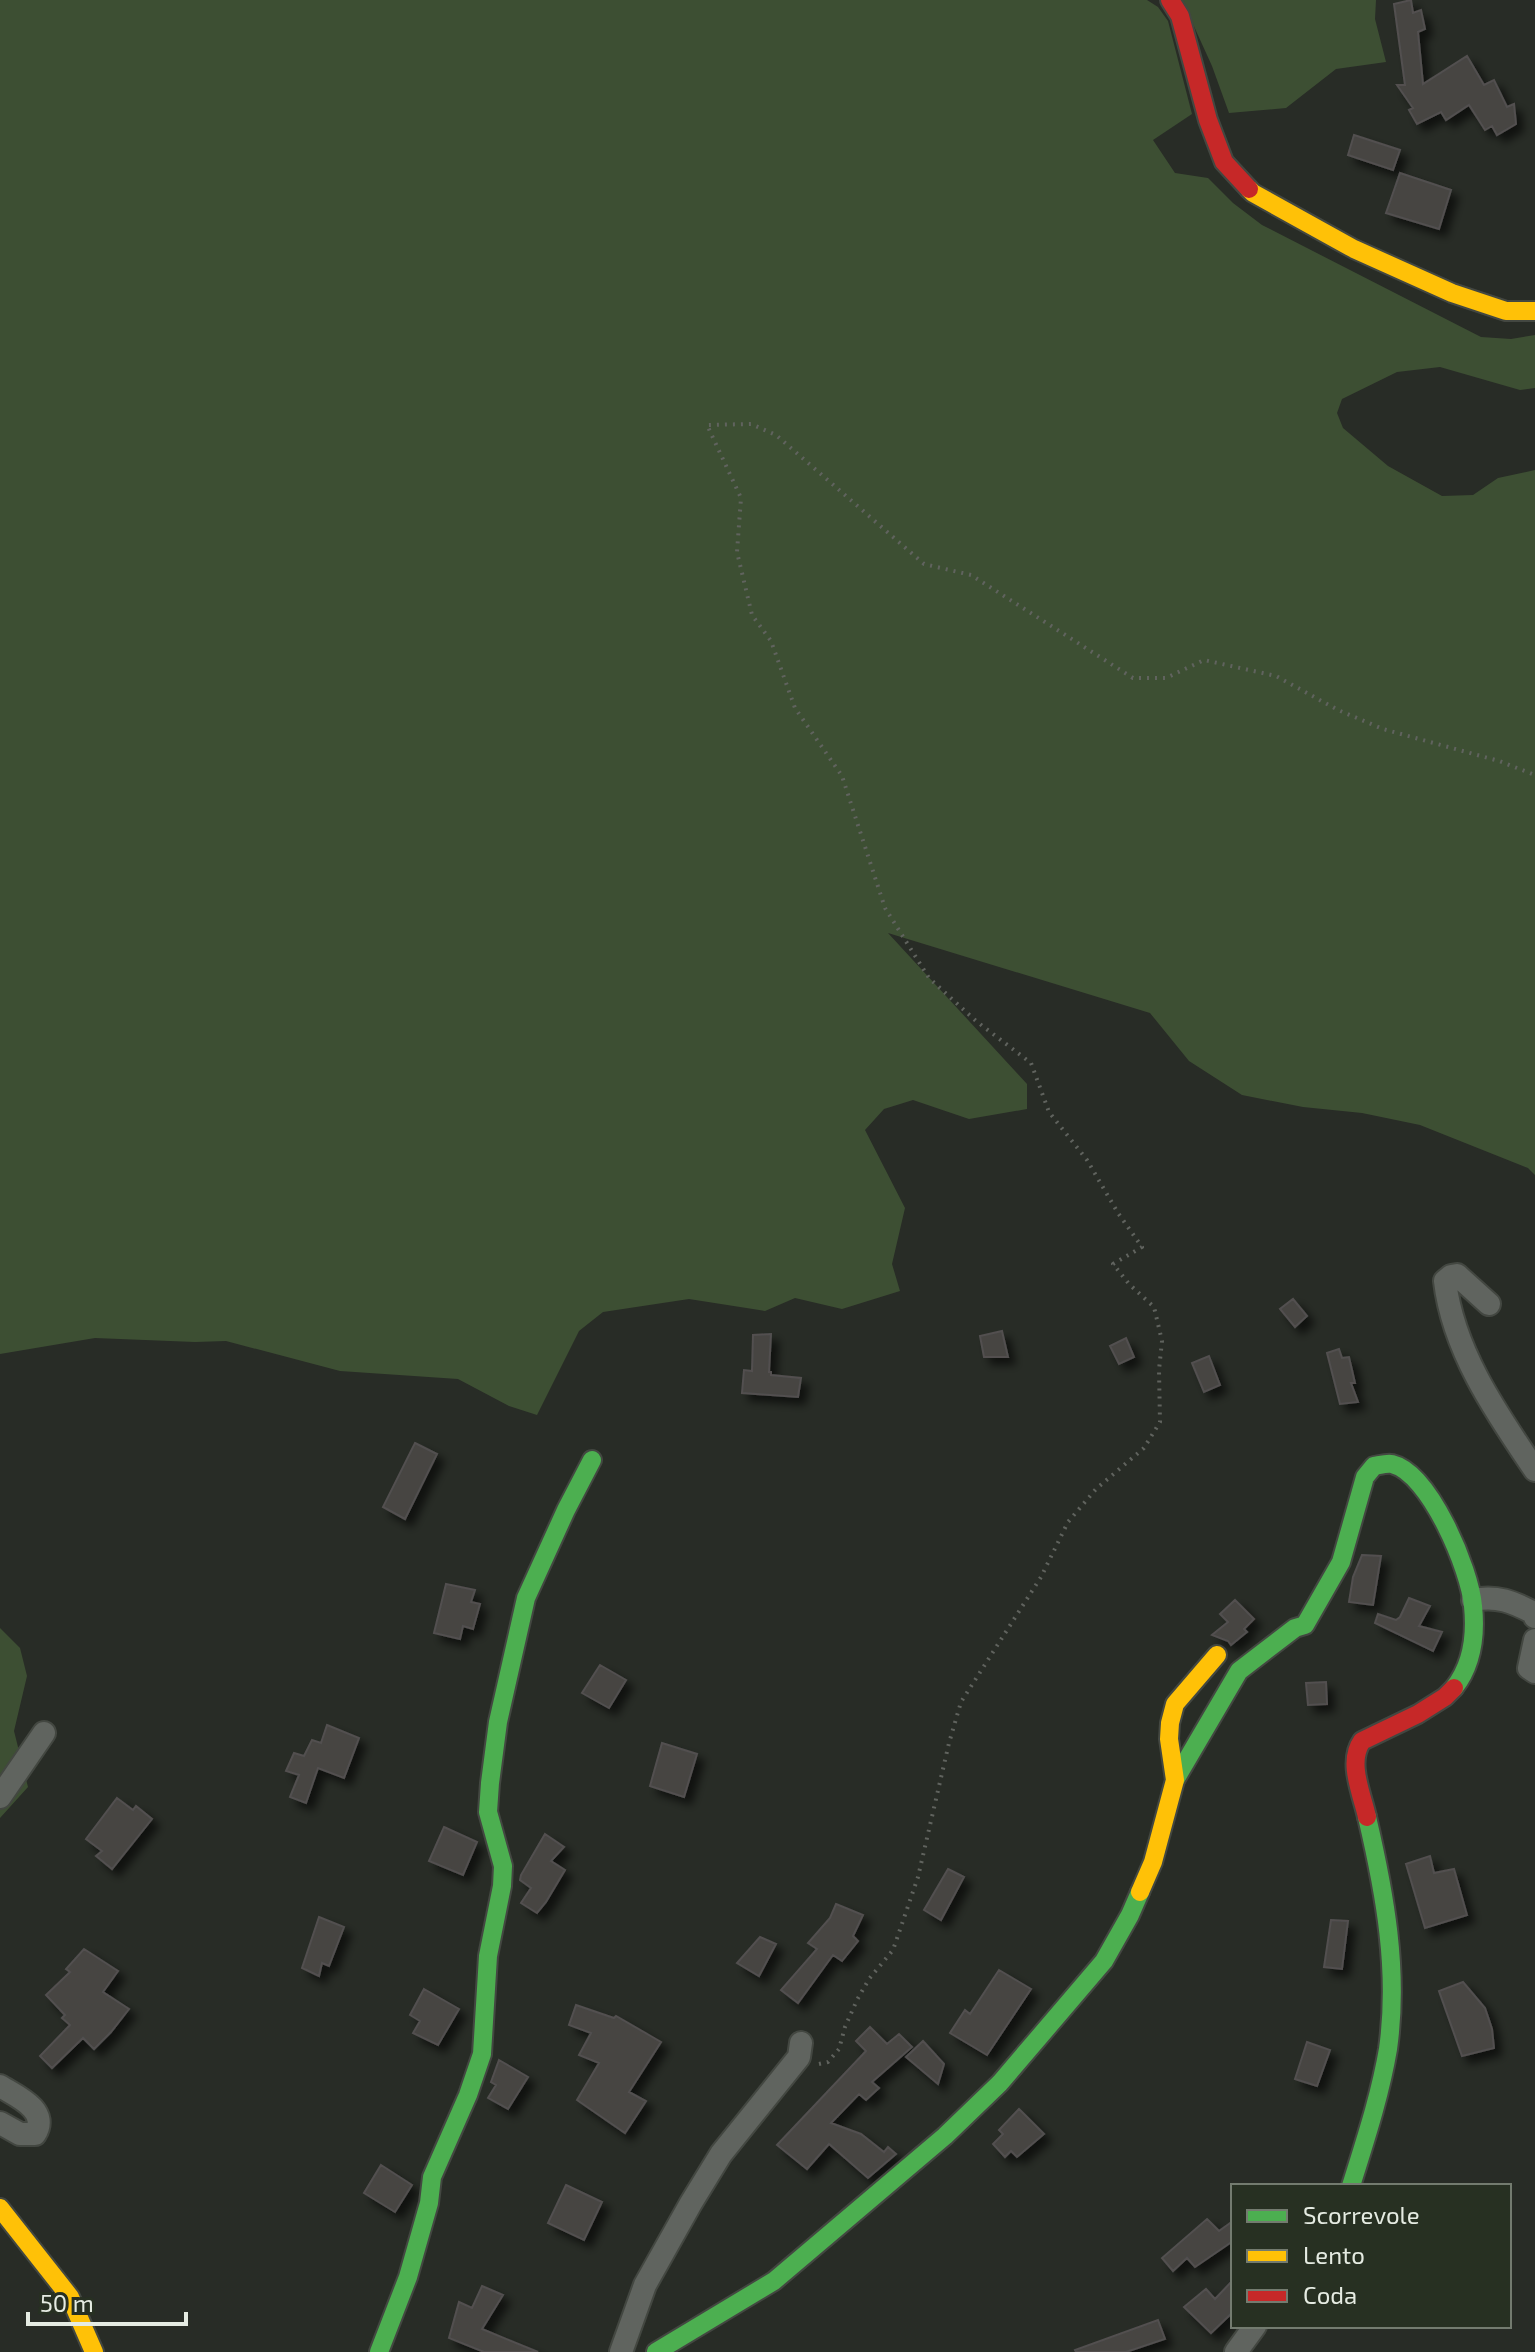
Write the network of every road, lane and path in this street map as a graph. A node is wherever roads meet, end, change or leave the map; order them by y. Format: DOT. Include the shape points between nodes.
graph roads {
  1 [pos="1170,0"];
  2 [pos="1535,311"];
  3 [pos="1535,775"];
  4 [pos="1489,1304"];
  5 [pos="592,1460"];
  6 [pos="1535,1470"];
  7 [pos="1473,1600"];
  8 [pos="1535,1617"];
  9 [pos="1535,1640"];
  10 [pos="1217,1655"];
  11 [pos="1535,1672"];
  12 [pos="44,1733"];
  13 [pos="1175,1780"];
  14 [pos="0,1797"];
  15 [pos="801,2043"];
  16 [pos="786,2074"];
  17 [pos="0,2086"];
  18 [pos="0,2123"];
  19 [pos="1352,2184"];
  20 [pos="0,2208"];
  21 [pos="1254,2328"];
  22 [pos="94,2352"];
  23 [pos="379,2352"];
  24 [pos="621,2352"];
  25 [pos="656,2352"];
  26 [pos="1236,2352"];
  1 -- 2 [label="street" via="1180,16 1224,162 1253,193 1354,249 1452,293 1506,311"];
  3 -- 16 [label="path" via="1383,729 1276,676 1204,660 1166,678 1133,678 971,575 924,564 776,435 751,424 707,425 741,498 737,552 752,615 771,641 795,708 842,776 885,908 929,978 1031,1063 1049,1112 1087,1160 1142,1247 1113,1264 1154,1307 1162,1341 1160,1422 1144,1448 1096,1489 1068,1522 1041,1577 961,1702 918,1877 893,1950 869,1979 839,2049 828,2062"];
  4 -- 6 [label="street" via="1457,1275 1445,1281 1456,1328 1477,1374"];
  5 -- 23 [label="street" via="526,1598 490,1783 488,1812 503,1866 488,1956 482,2054 432,2177 408,2277"];
  7 -- 8 [label="street" via="1492,1596"];
  7 -- 13 [label="street" via="1456,1544 1431,1498 1406,1470 1391,1464 1374,1466 1365,1477 1341,1562 1305,1625 1239,1671"];
  7 -- 19 [label="street" via="1473,1640 1463,1676 1444,1699 1357,1748 1355,1765 1388,1917 1393,2000 1377,2106"];
  9 -- 11 [label="street" via="1529,1668"];
  10 -- 13 [label="street" via="1175,1704 1169,1739"];
  12 -- 14 [label="street"];
  13 -- 25 [label="street" via="1153,1862 1104,1961 1000,2083 774,2281"];
  15 -- 16 [label="street" via="799,2057"];
  16 -- 24 [label="street" via="721,2154 691,2203 645,2285"];
  17 -- 18 [label="street" via="31,2106 39,2128 35,2134 20,2134"];
  20 -- 22 [label="street" via="70,2297"];
  21 -- 26 [label="street"];
}
